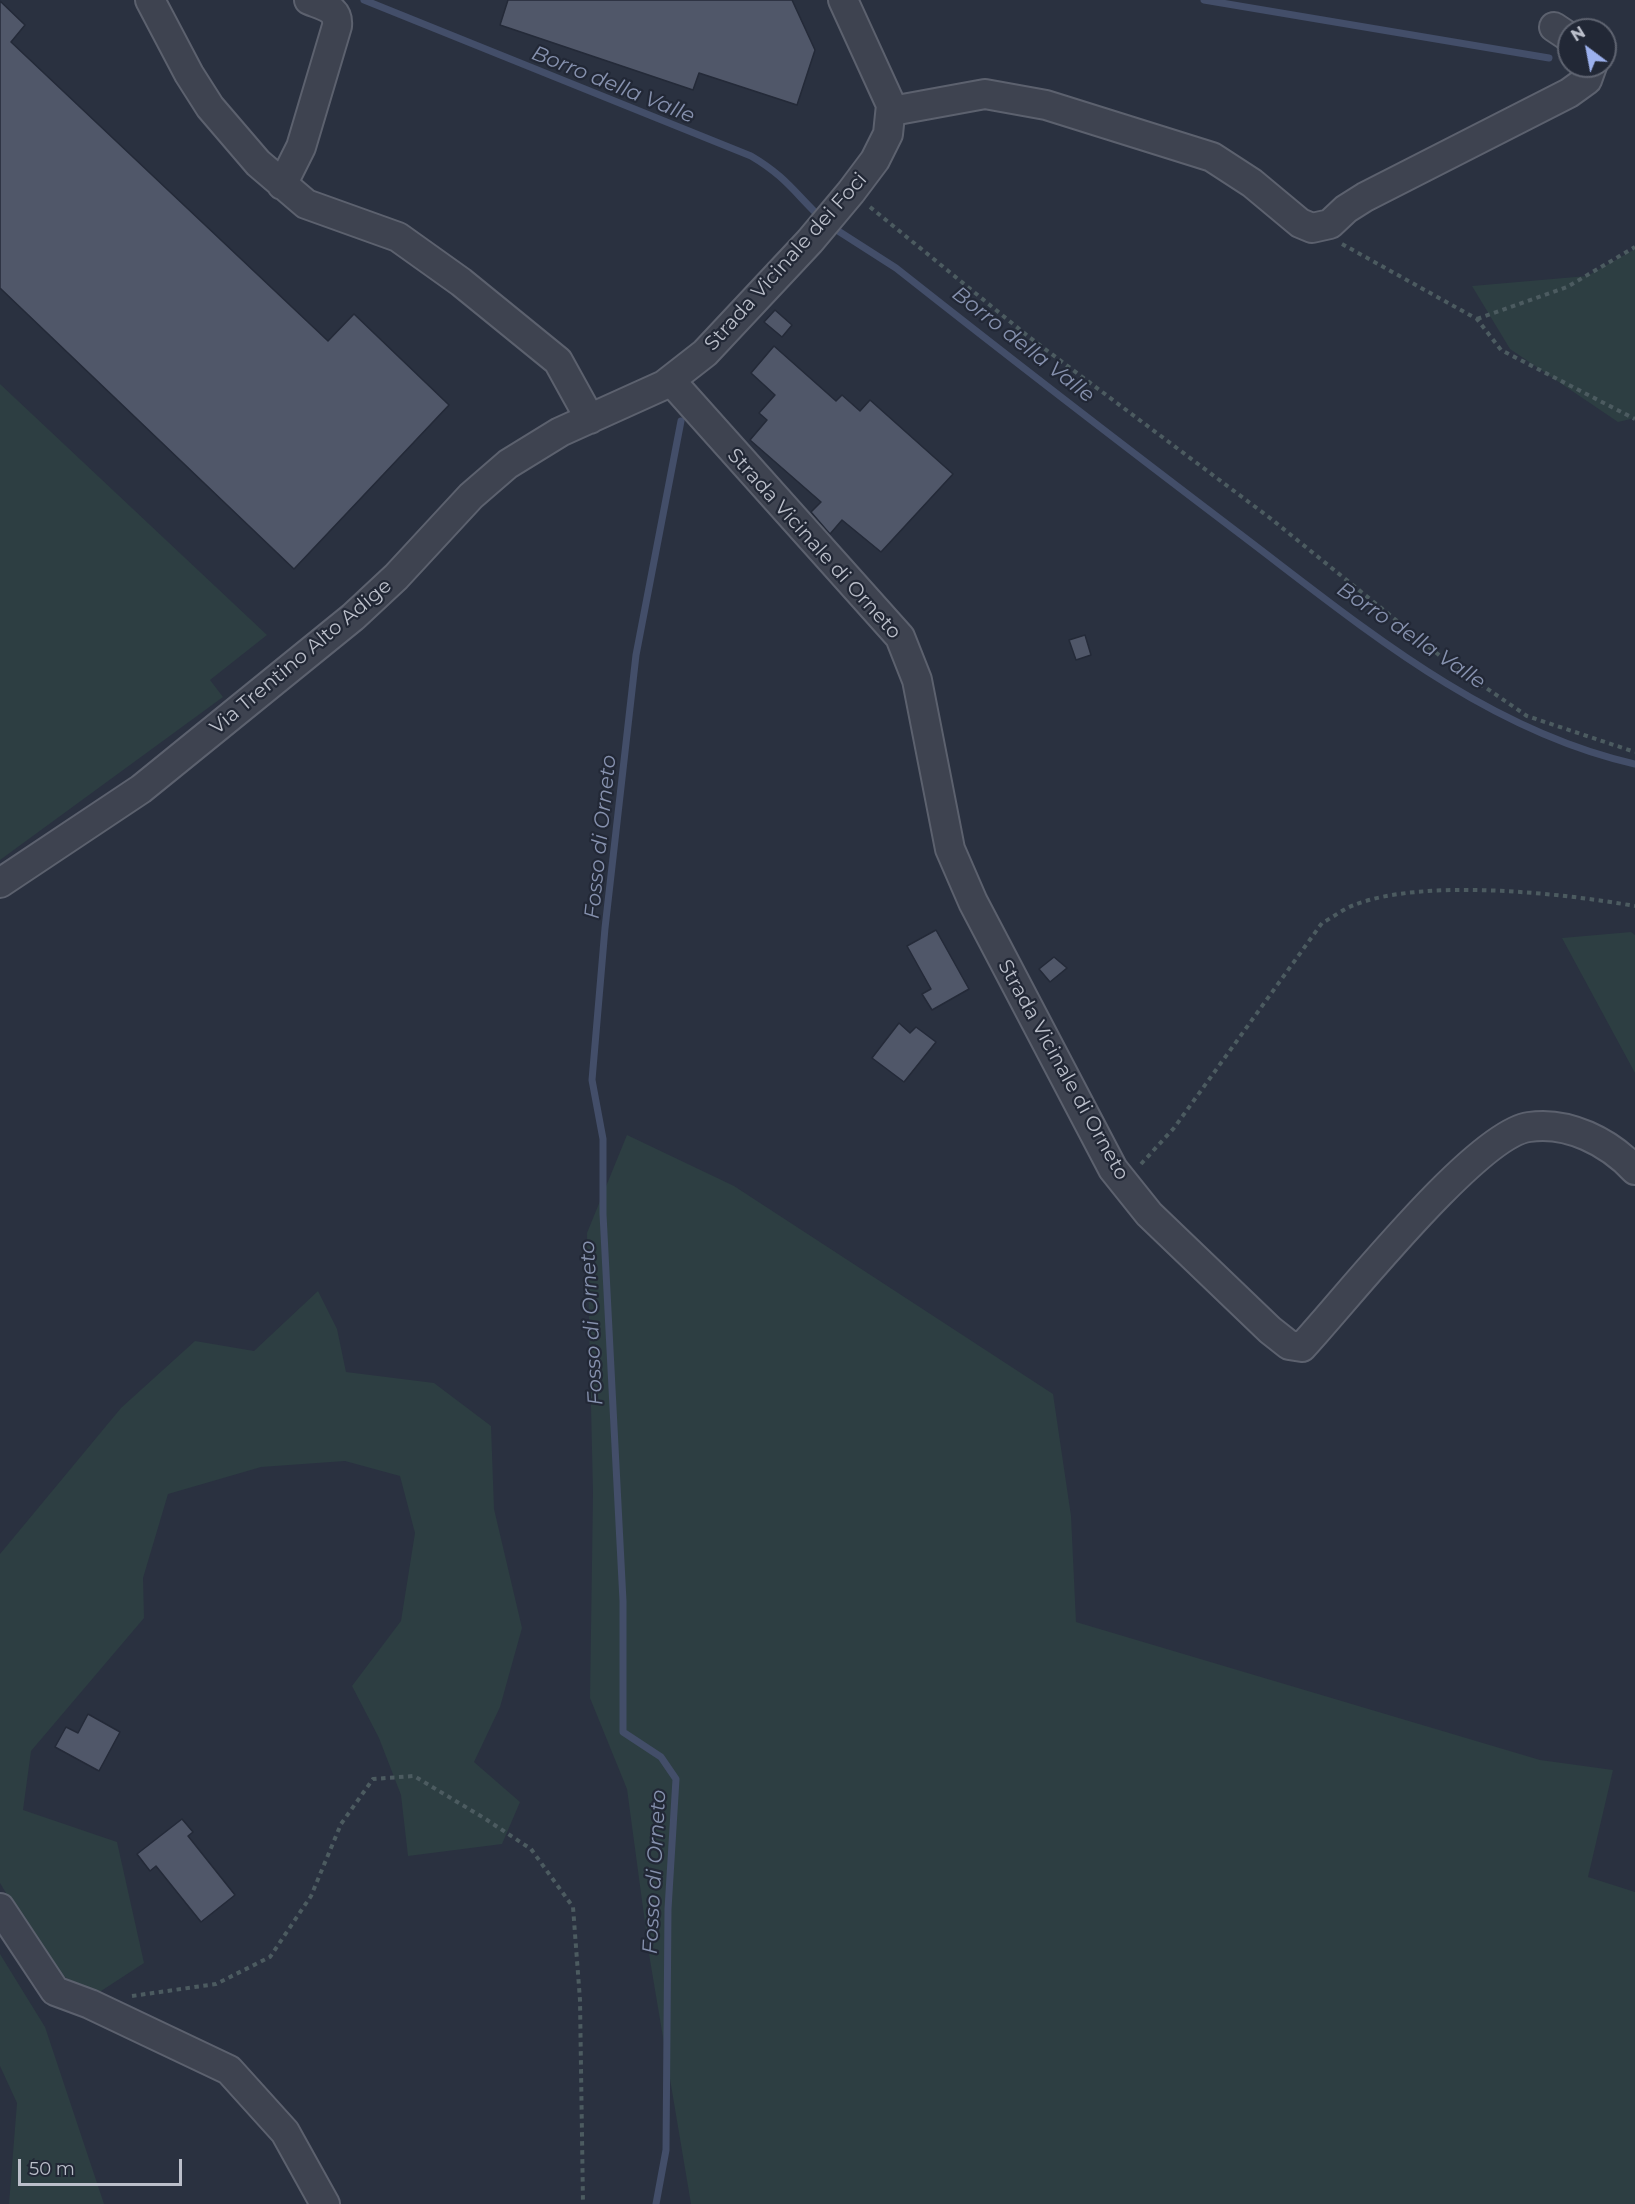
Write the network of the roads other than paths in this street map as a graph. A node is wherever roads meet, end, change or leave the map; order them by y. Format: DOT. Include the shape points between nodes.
graph roads {
  1 [pos="150,0"];
  2 [pos="309,0"];
  3 [pos="843,0"];
  4 [pos="1588,78"];
  5 [pos="892,111"];
  6 [pos="282,185"];
  7 [pos="671,381"];
  8 [pos="590,419"];
  9 [pos="0,883"];
  10 [pos="1635,1170"];
  11 [pos="0,1908"];
  12 [pos="325,2204"];
  1 -- 6 [label="street" via="216,116 250,156"];
  2 -- 6 [label="street" via="333,10 337,26 301,147"];
  3 -- 5 [label="street"];
  4 -- 5 [label="street" via="1569,93 1365,197 1330,225 1312,228 1212,157 1046,105 985,94"];
  5 -- 7 [label="street, Strada Vicinale dei Foci" via="883,147 851,192 705,353"];
  6 -- 8 [label="street" via="311,207 398,237 436,262 558,361"];
  7 -- 8 [label="street, Via Trentino Alto Adige"];
  7 -- 10 [label="street, Strada Vicinale di Orneto" via="900,637 917,680 950,849 973,902 1113,1169 1149,1214 1270,1330 1289,1345 1302,1347 1426,1208 1489,1146 1528,1127 1577,1129"];
  8 -- 9 [label="street, Via Trentino Alto Adige" via="534,446 499,471 353,617 147,784"];
  11 -- 12 [label="street" via="55,1990 229,2070 285,2132"];
}
